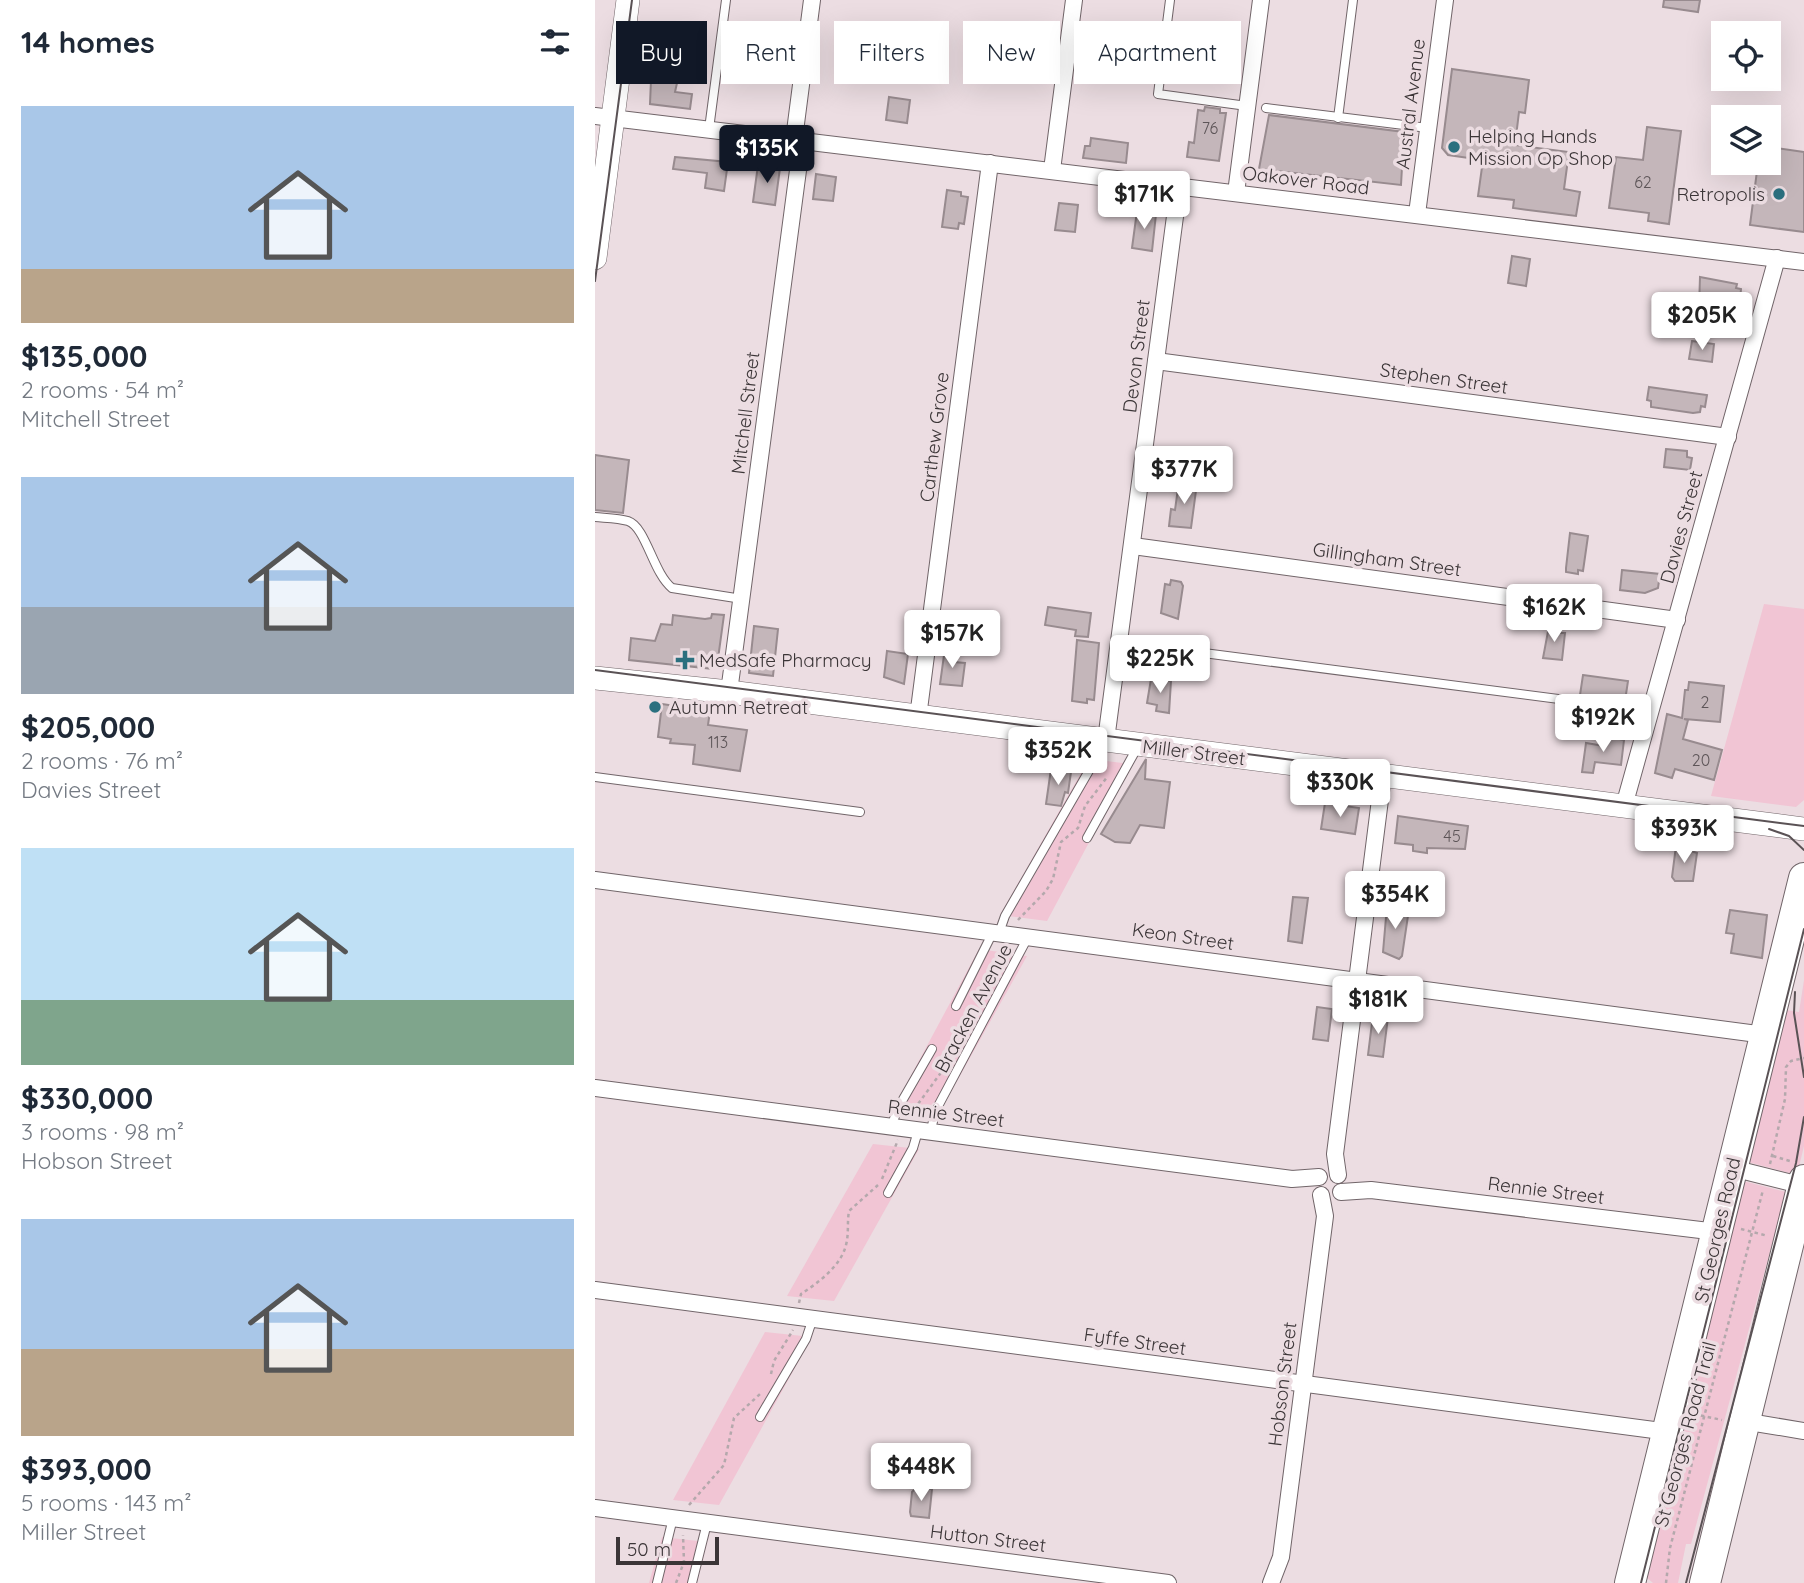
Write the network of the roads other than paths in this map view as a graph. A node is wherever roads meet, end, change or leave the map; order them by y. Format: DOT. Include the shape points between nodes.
graph roads {
  1 [pos="628,0"];
  2 [pos="726,0"];
  3 [pos="812,0"];
  4 [pos="1074,0"];
  5 [pos="1170,0"];
  6 [pos="1261,0"];
  7 [pos="1353,0"];
  8 [pos="1444,0"];
  9 [pos="1247,106"];
  10 [pos="1266,108"];
  11 [pos="604,117"];
  12 [pos="1338,118"];
  13 [pos="1428,128"];
  14 [pos="709,129"];
  15 [pos="798,140"];
  16 [pos="991,163"];
  17 [pos="1052,170"];
  18 [pos="1179,186"];
  19 [pos="1236,193"];
  20 [pos="1417,214"];
  21 [pos="595,258"];
  22 [pos="1777,258"];
  23 [pos="1804,262"];
  24 [pos="1156,361"];
  25 [pos="1728,437"];
  26 [pos="595,517"];
  27 [pos="1133,546"];
  28 [pos="742,599"];
  29 [pos="1677,620"];
  30 [pos="1119,642"];
  31 [pos="595,667"];
  32 [pos="595,678"];
  33 [pos="626,679"];
  34 [pos="729,692"];
  35 [pos="1651,711"];
  36 [pos="919,717"];
  37 [pos="1106,740"];
  38 [pos="1138,745"];
  39 [pos="1383,776"];
  40 [pos="595,777"];
  41 [pos="1624,806"];
  42 [pos="860,812"];
  43 [pos="1804,829"];
  44 [pos="1087,838"];
  45 [pos="1804,878"];
  46 [pos="595,880"];
  47 [pos="1008,935"];
  48 [pos="1358,981"];
  49 [pos="956,1006"];
  50 [pos="1765,1035"];
  51 [pos="932,1049"];
  52 [pos="595,1088"];
  53 [pos="911,1130"];
  54 [pos="1732,1168"];
  55 [pos="1802,1179"];
  56 [pos="1330,1185"];
  57 [pos="888,1194"];
  58 [pos="1718,1227"];
  59 [pos="595,1290"];
  60 [pos="805,1317"];
  61 [pos="1304,1385"];
  62 [pos="760,1417"];
  63 [pos="1672,1421"];
  64 [pos="1743,1421"];
  65 [pos="1804,1430"];
  66 [pos="595,1508"];
  67 [pos="678,1519"];
  68 [pos="708,1523"];
  69 [pos="1281,1558"];
  70 [pos="657,1583"];
  71 [pos="692,1583"];
  72 [pos="1168,1583"];
  73 [pos="1271,1583"];
  74 [pos="1282,1583"];
  75 [pos="1630,1583"];
  76 [pos="1705,1583"];
  1 -- 11 [label="street"];
  2 -- 14 [label="lane"];
  3 -- 15 [label="street, Mitchell Street"];
  4 -- 17 [label="street"];
  5 -- 9 [label="lane" via="1158,94"];
  6 -- 9 [label="street"];
  7 -- 12 [label="lane"];
  8 -- 13 [label="street, Austral Avenue"];
  9 -- 19 [label="street"];
  10 -- 12 [label="lane"];
  11 -- 14 [label="street, Oakover Road"];
  11 -- 21 [label="street"];
  12 -- 13 [label="lane"];
  13 -- 20 [label="street, Austral Avenue"];
  14 -- 15 [label="street, Oakover Road"];
  15 -- 16 [label="street, Oakover Road"];
  15 -- 28 [label="street, Mitchell Street"];
  16 -- 17 [label="street, Oakover Road"];
  16 -- 36 [label="street, Carthew Grove"];
  17 -- 18 [label="street, Oakover Road"];
  18 -- 19 [label="street, Oakover Road"];
  18 -- 24 [label="street, Devon Street"];
  19 -- 20 [label="street, Oakover Road"];
  20 -- 22 [label="street, Oakover Road"];
  22 -- 23 [label="street, Oakover Road"];
  22 -- 25 [label="street, Davies Street"];
  24 -- 25 [label="street, Stephen Street"];
  24 -- 27 [label="street, Devon Street"];
  25 -- 29 [label="street, Davies Street"];
  26 -- 28 [label="lane" via="629,521 639,529 657,571 672,588"];
  27 -- 29 [label="street, Gillingham Street"];
  27 -- 30 [label="street, Devon Street"];
  28 -- 34 [label="street, Mitchell Street"];
  29 -- 35 [label="street, Davies Street"];
  30 -- 35 [label="lane"];
  30 -- 37 [label="street, Devon Street"];
  31 -- 33 [label="street, Miller Street"];
  32 -- 33 [label="street, Miller Street"];
  33 -- 34 [label="street, Miller Street"];
  34 -- 36 [label="street, Miller Street"];
  35 -- 41 [label="street, Davies Street"];
  36 -- 37 [label="street, Miller Street"];
  37 -- 38 [label="street, Miller Street"];
  37 -- 47 [label="lane" via="1005,916"];
  38 -- 39 [label="street, Miller Street"];
  38 -- 44 [label="lane"];
  39 -- 41 [label="street, Miller Street"];
  39 -- 48 [label="street, Hobson Street"];
  40 -- 42 [label="lane"];
  41 -- 43 [label="street, Miller Street"];
  45 -- 50 [label="highway, St Georges Road"];
  46 -- 47 [label="street, Keon Street"];
  47 -- 48 [label="street, Keon Street"];
  47 -- 49 [label="lane, Bracken Avenue"];
  47 -- 53 [label="lane, Bracken Avenue" via="936,1110"];
  48 -- 50 [label="street, Keon Street"];
  48 -- 56 [label="street, Hobson Street"];
  50 -- 54 [label="highway, St Georges Road"];
  51 -- 53 [label="lane, Bracken Avenue" via="898,1108"];
  52 -- 53 [label="street, Rennie Street"];
  53 -- 56 [label="street, Rennie Street"];
  53 -- 57 [label="lane, Bracken Avenue" via="913,1148"];
  54 -- 55 [label="street" via="1766,1177"];
  54 -- 58 [label="highway, St Georges Road"];
  55 -- 64 [label="highway"];
  56 -- 58 [label="street, Rennie Street"];
  56 -- 61 [label="street, Hobson Street"];
  58 -- 63 [label="highway, St Georges Road"];
  59 -- 60 [label="street, Fyffe Street"];
  60 -- 61 [label="street, Fyffe Street"];
  60 -- 62 [label="lane" via="808,1336"];
  61 -- 63 [label="street, Fyffe Street"];
  61 -- 69 [label="street, Hobson Street"];
  63 -- 75 [label="highway, St Georges Road"];
  64 -- 65 [label="street"];
  64 -- 76 [label="highway"];
  66 -- 67 [label="street, Hutton Street"];
  67 -- 68 [label="street, Hutton Street"];
  67 -- 70 [label="lane"];
  68 -- 71 [label="lane"];
  68 -- 72 [label="street, Hutton Street"];
  69 -- 73 [label="street, Hobson Street"];
  69 -- 74 [label="street, Hobson Street"];
  73 -- 74 [label="street"];
}
